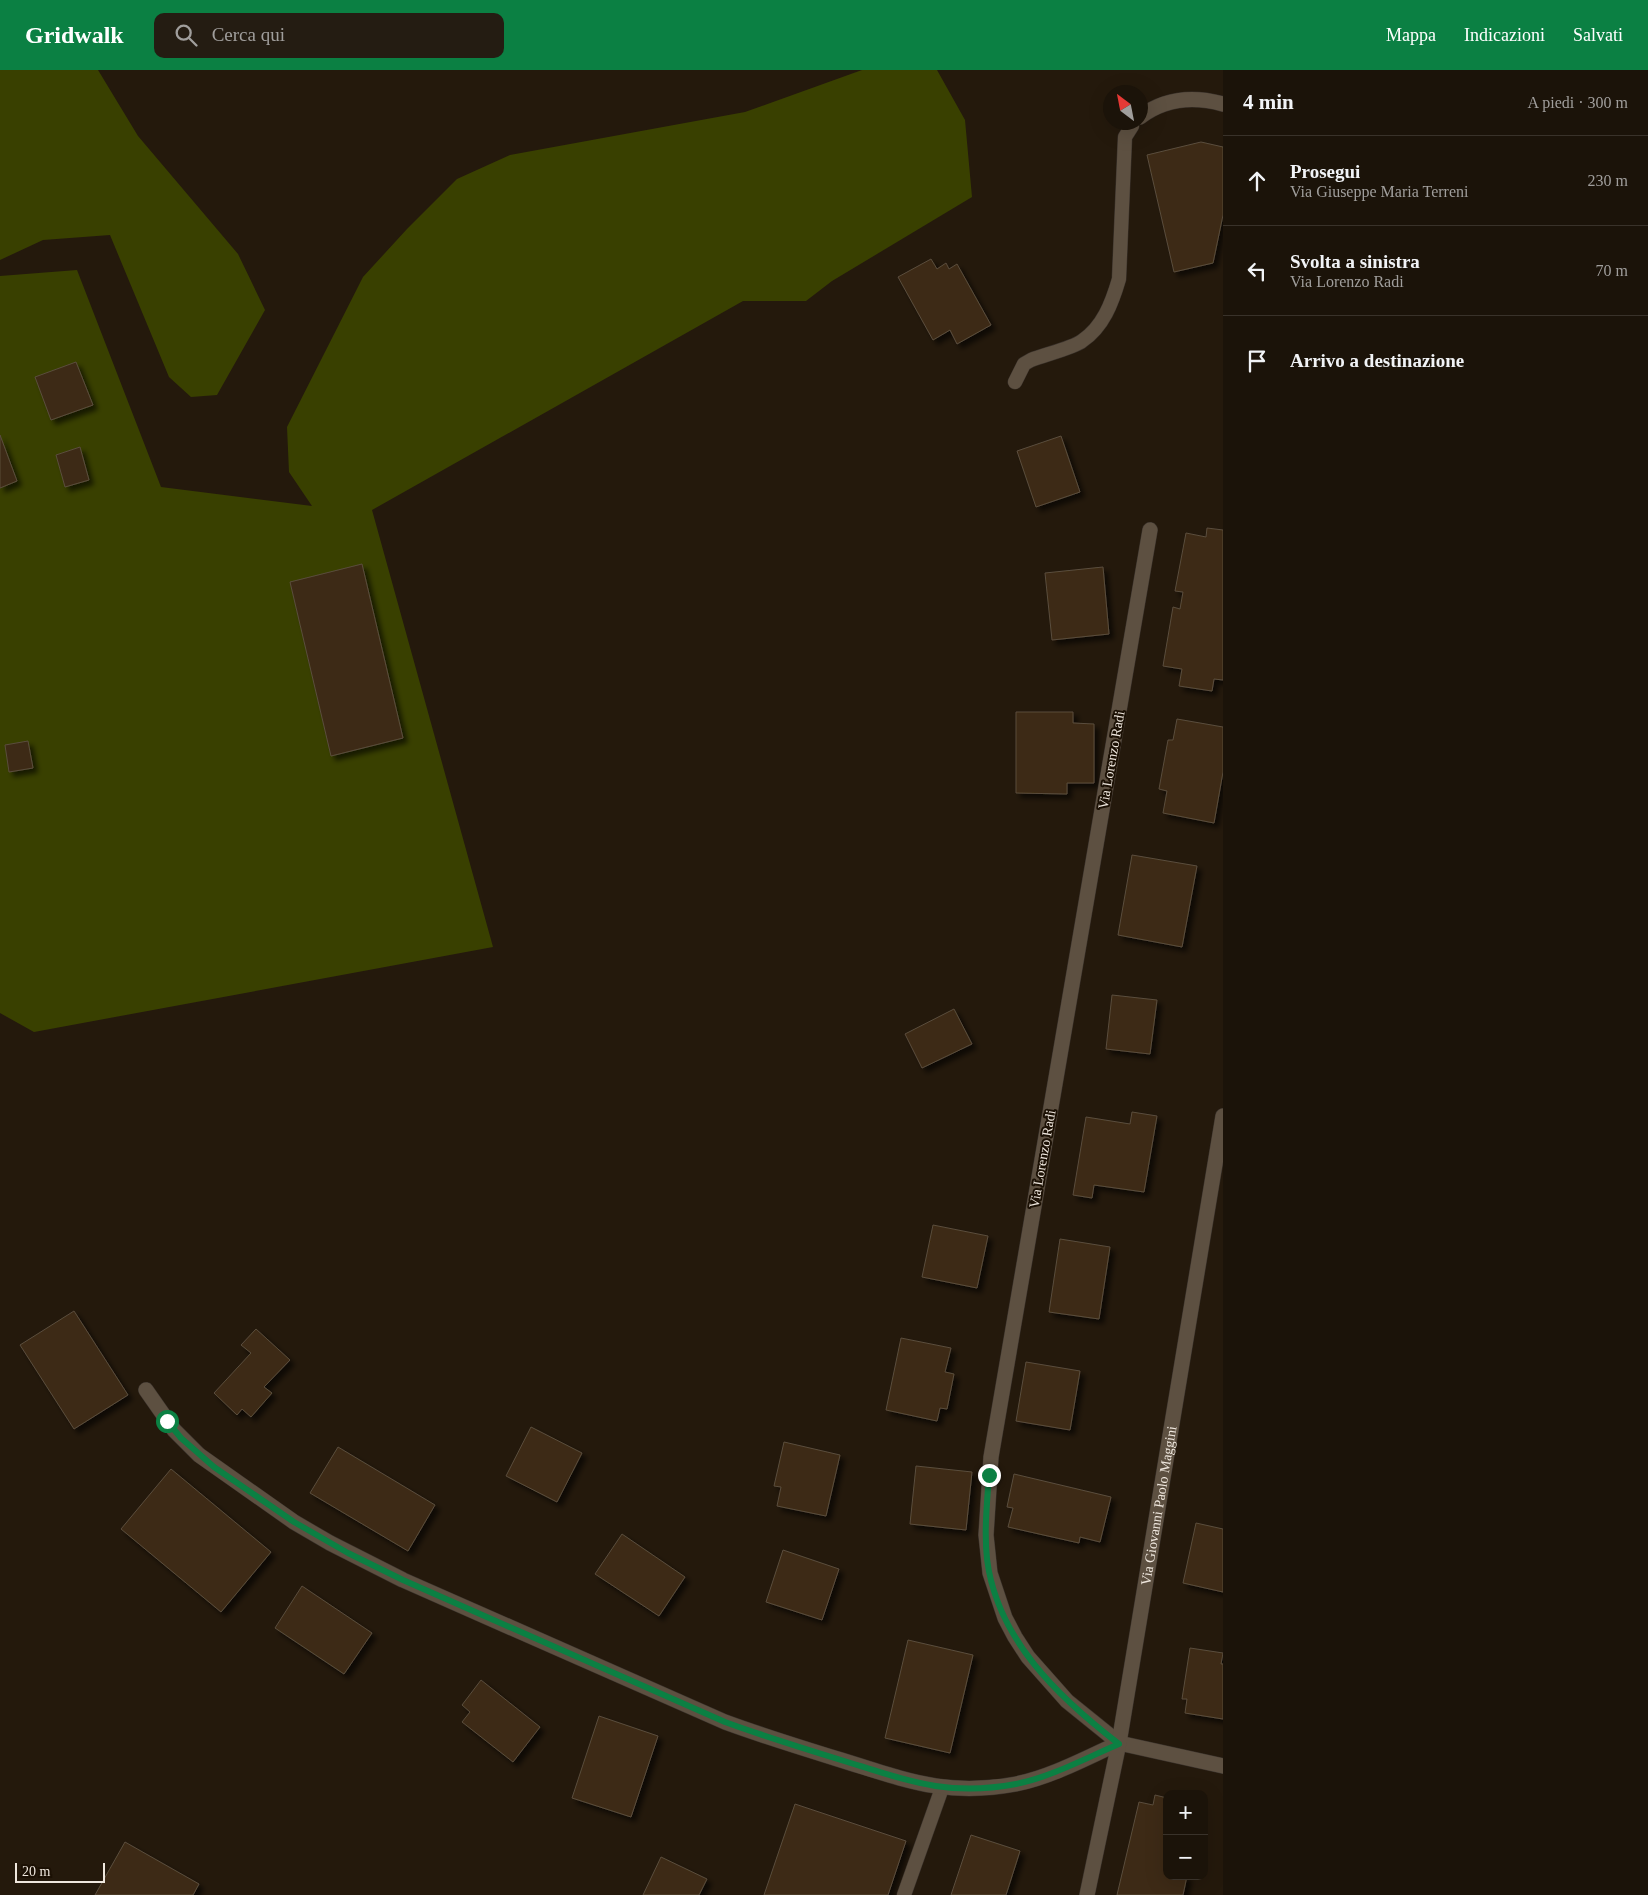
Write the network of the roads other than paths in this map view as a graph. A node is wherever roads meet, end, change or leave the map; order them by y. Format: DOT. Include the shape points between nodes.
graph roads {
  1 [pos="1223,104"];
  2 [pos="1148,114"];
  3 [pos="1130,130"];
  4 [pos="1015,382"];
  5 [pos="1150,530"];
  6 [pos="1223,1116"];
  7 [pos="146,1390"];
  8 [pos="1119,1744"];
  9 [pos="1223,1766"];
  10 [pos="942,1788"];
  11 [pos="904,1895"];
  12 [pos="1088,1895"];
  1 -- 2 [label="street" via="1207,100 1180,100"];
  3 -- 4 [label="lane" via="1124,137 1119,279 1113,301 1098,328 1081,342 1024,364"];
  5 -- 8 [label="street, Via Lorenzo Radi" via="992,1456 986,1535 987,1560 994,1590 1015,1637 1036,1667 1067,1701"];
  6 -- 8 [label="street, Via Giovanni Paolo Maggini"];
  7 -- 10 [label="street" via="178,1434 205,1460 294,1522 363,1561 725,1722 916,1783"];
  8 -- 9 [label="street"];
  8 -- 10 [label="street" via="1017,1783 971,1789"];
  8 -- 12 [label="street, Via Giovanni Paolo Maggini"];
  10 -- 11 [label="lane"];
}
